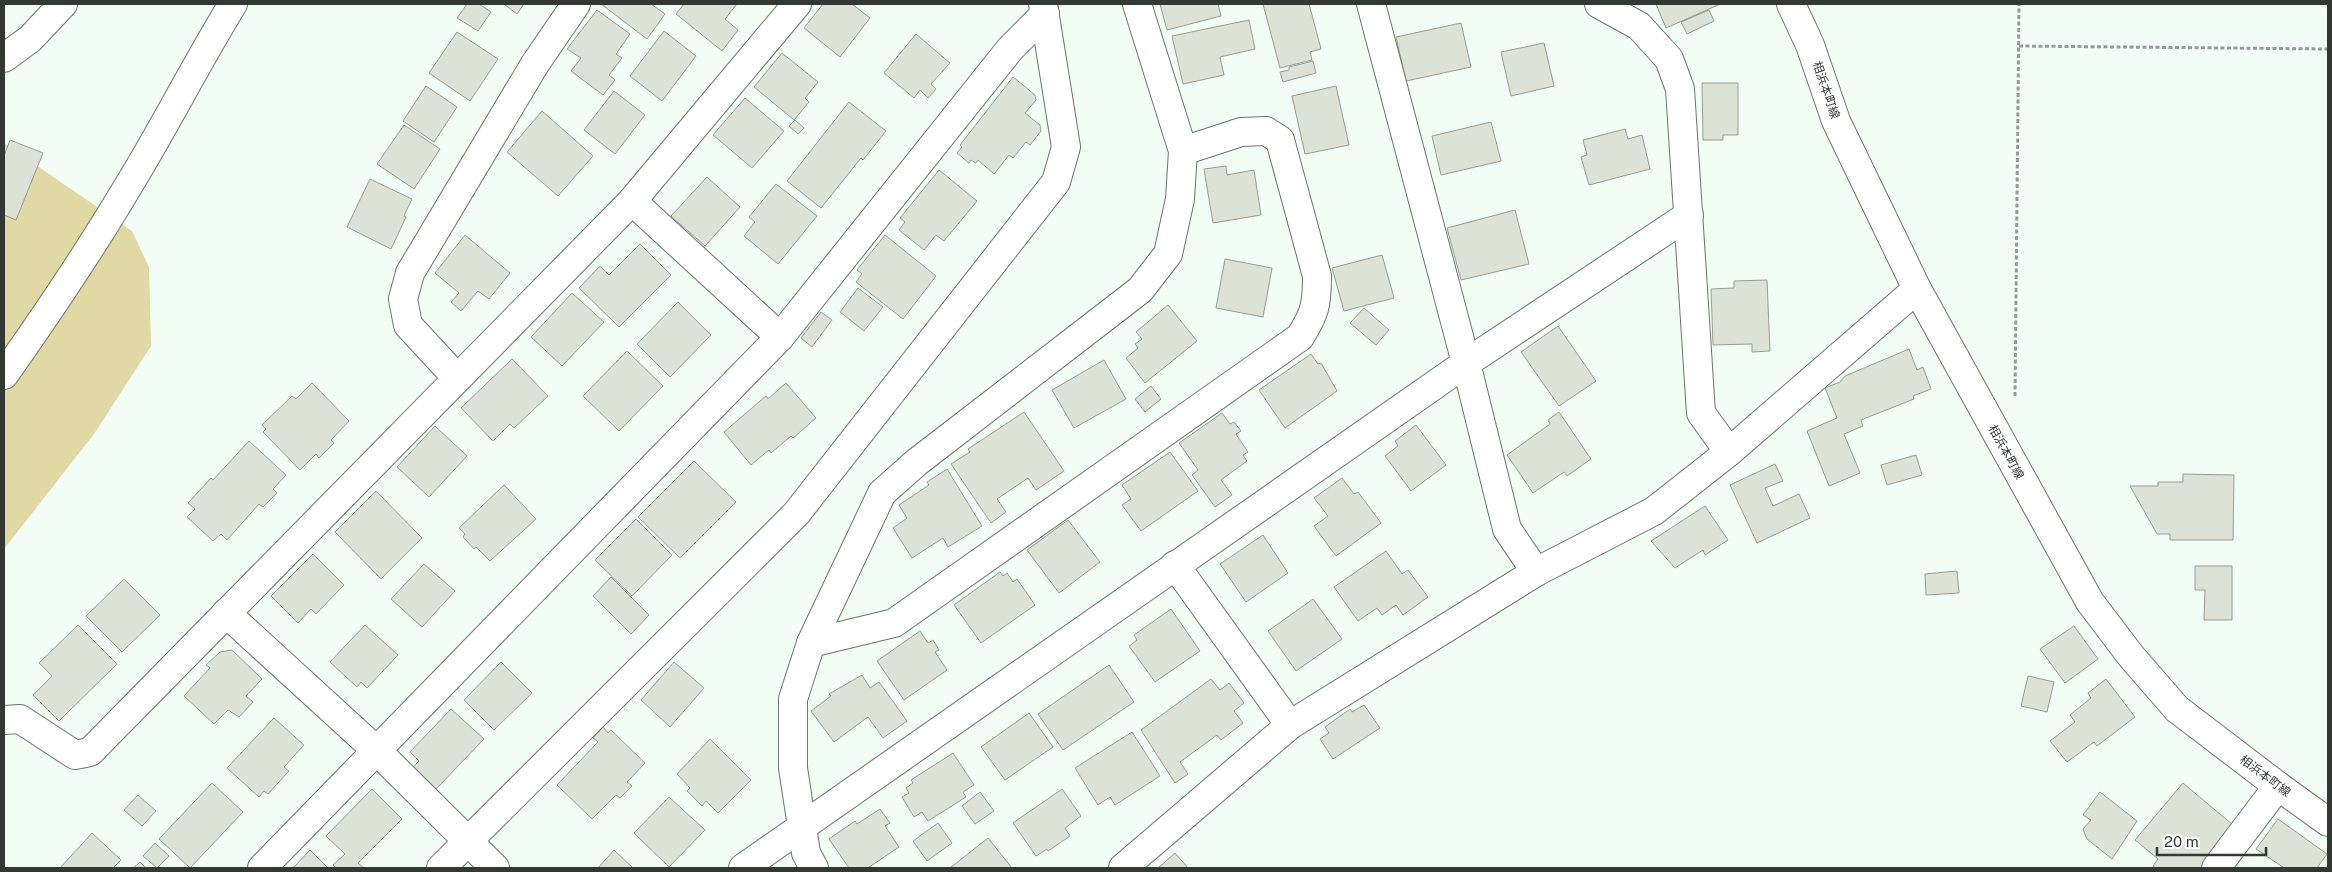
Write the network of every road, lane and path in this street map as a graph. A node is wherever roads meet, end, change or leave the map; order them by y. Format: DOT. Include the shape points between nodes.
graph roads {
  1 [pos="63,4"];
  2 [pos="233,4"];
  3 [pos="576,4"];
  4 [pos="797,4"];
  5 [pos="1137,4"];
  6 [pos="1370,4"];
  7 [pos="1599,4"];
  8 [pos="1791,4"];
  9 [pos="2019,4"];
  10 [pos="1044,9"];
  11 [pos="2019,46"];
  12 [pos="2328,49"];
  13 [pos="4,58"];
  14 [pos="1183,151"];
  15 [pos="632,201"];
  16 [pos="1688,215"];
  17 [pos="1917,289"];
  18 [pos="780,337"];
  19 [pos="1466,362"];
  20 [pos="4,375"];
  21 [pos="457,378"];
  22 [pos="2015,398"];
  23 [pos="1729,452"];
  24 [pos="1175,566"];
  25 [pos="1536,572"];
  26 [pos="226,613"];
  27 [pos="811,643"];
  28 [pos="4,720"];
  29 [pos="1290,725"];
  30 [pos="377,751"];
  31 [pos="2278,786"];
  32 [pos="2328,822"];
  33 [pos="802,826"];
  34 [pos="467,841"];
  35 [pos="262,868"];
  36 [pos="441,868"];
  37 [pos="494,868"];
  38 [pos="743,868"];
  39 [pos="814,868"];
  40 [pos="1123,868"];
  41 [pos="2216,868"];
  1 -- 13 [label="street" via="30,39"];
  2 -- 20 [label="street" via="128,187 56,301"];
  3 -- 21 [label="street" via="535,64 410,273 402,299 408,325"];
  4 -- 15 [label="street"];
  5 -- 14 [label="street"];
  6 -- 19 [label="street"];
  7 -- 16 [label="street" via="1639,26 1669,59 1680,88"];
  8 -- 17 [label="street, 相浜本町線" via="1810,45 1836,121"];
  9 -- 11 [label="path"];
  10 -- 18 [label="street"];
  10 -- 34 [label="street" via="1066,147 1056,182 796,514"];
  11 -- 12 [label="path"];
  11 -- 22 [label="path"];
  14 -- 27 [label="street" via="1180,199 1168,254 1140,290 882,493"];
  14 -- 27 [label="street" via="1241,132 1266,131 1280,140 1317,276 1313,316 1300,337 894,623"];
  15 -- 18 [label="street"];
  15 -- 21 [label="street"];
  16 -- 19 [label="street"];
  16 -- 23 [label="street" via="1701,413"];
  17 -- 23 [label="street"];
  17 -- 31 [label="street, 相浜本町線" via="2090,602 2177,709"];
  18 -- 30 [label="street"];
  19 -- 24 [label="street"];
  19 -- 25 [label="street" via="1507,529"];
  21 -- 26 [label="street"];
  23 -- 25 [label="street" via="1654,511"];
  24 -- 29 [label="street"];
  24 -- 33 [label="street"];
  25 -- 29 [label="street"];
  26 -- 28 [label="street" via="90,752 75,755 20,719"];
  26 -- 30 [label="street"];
  27 -- 33 [label="street" via="793,699 793,768"];
  29 -- 40 [label="street"];
  30 -- 34 [label="street"];
  30 -- 35 [label="street"];
  31 -- 32 [label="street, 相浜本町線"];
  31 -- 41 [label="street"];
  33 -- 38 [label="street"];
  33 -- 39 [label="street" via="806,853"];
  34 -- 36 [label="street"];
  34 -- 37 [label="street"];
}
